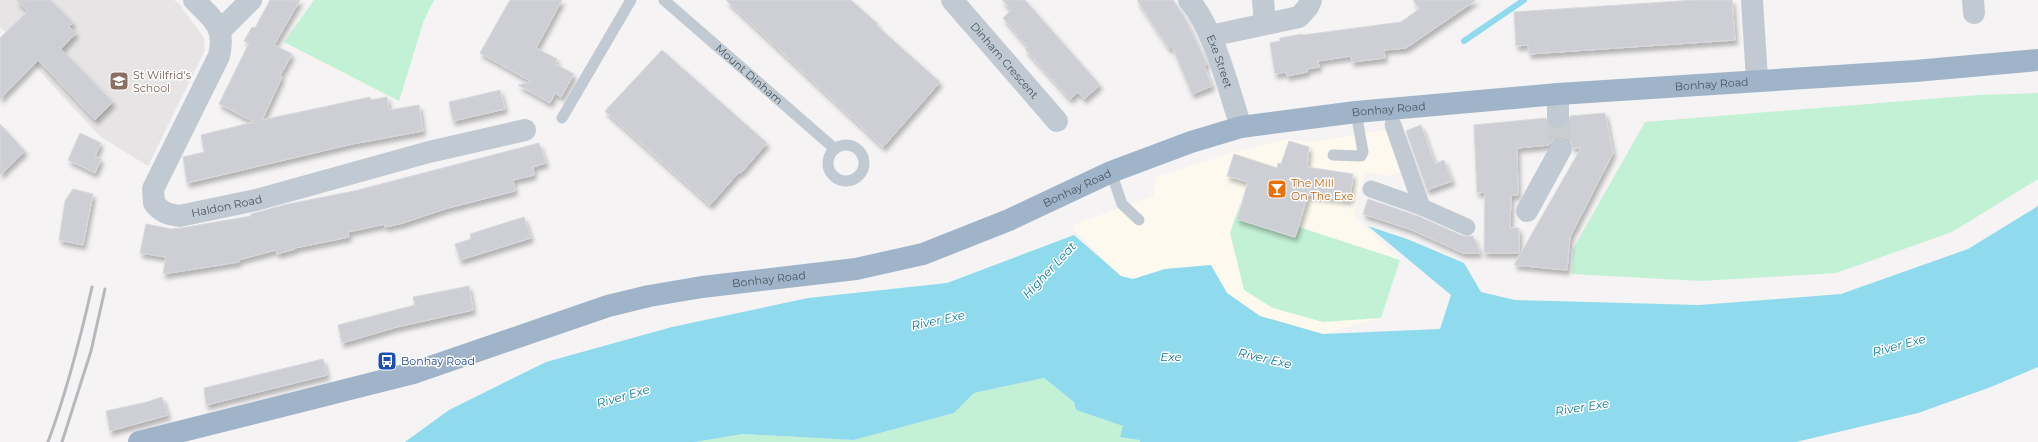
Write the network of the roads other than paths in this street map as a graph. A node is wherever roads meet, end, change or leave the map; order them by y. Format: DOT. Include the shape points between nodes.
graph roads {
  1 [pos="194,0"];
  2 [pos="251,0"];
  3 [pos="631,0"];
  4 [pos="664,0"];
  5 [pos="952,0"];
  6 [pos="1189,0"];
  7 [pos="1263,0"];
  8 [pos="1311,0"];
  9 [pos="1752,0"];
  10 [pos="1265,23"];
  11 [pos="221,30"];
  12 [pos="1210,36"];
  13 [pos="2038,60"];
  14 [pos="1757,80"];
  15 [pos="1558,94"];
  16 [pos="1356,112"];
  17 [pos="1558,117"];
  18 [pos="562,118"];
  19 [pos="1057,121"];
  20 [pos="1393,125"];
  21 [pos="1241,127"];
  22 [pos="525,130"];
  23 [pos="835,149"];
  24 [pos="1561,149"];
  25 [pos="1333,155"];
  26 [pos="1111,172"];
  27 [pos="1371,189"];
  28 [pos="1422,207"];
  29 [pos="1527,211"];
  30 [pos="1139,220"];
  31 [pos="1467,227"];
  32 [pos="139,442"];
  1 -- 11 [label="street"];
  2 -- 11 [label="street"];
  3 -- 18 [label="lane"];
  4 -- 23 [label="lane, Mount Dinham"];
  5 -- 19 [label="street, Dinham Crescent"];
  6 -- 12 [label="street, Exe Street" via="1198,11"];
  7 -- 10 [label="street"];
  8 -- 10 [label="street" via="1299,17"];
  9 -- 14 [label="street"];
  10 -- 12 [label="street"];
  11 -- 22 [label="street, Haldon Road" via="219,56 154,189 154,203 167,214 179,216 256,200 430,152"];
  12 -- 21 [label="street, Exe Street"];
  13 -- 14 [label="highway, Bonhay Road"];
  14 -- 15 [label="highway, Bonhay Road"];
  15 -- 16 [label="highway, Bonhay Road"];
  15 -- 17 [label="street"];
  16 -- 21 [label="highway, Bonhay Road"];
  16 -- 25 [label="lane" via="1363,152 1361,156"];
  20 -- 28 [label="street"];
  21 -- 26 [label="highway, Bonhay Road" via="1191,142"];
  24 -- 29 [label="street"];
  26 -- 30 [label="lane" via="1122,204"];
  26 -- 32 [label="highway, Bonhay Road" via="1009,220 923,254 862,268 702,287 649,296 608,306 412,373"];
  27 -- 28 [label="street"];
  28 -- 31 [label="street"];
}
